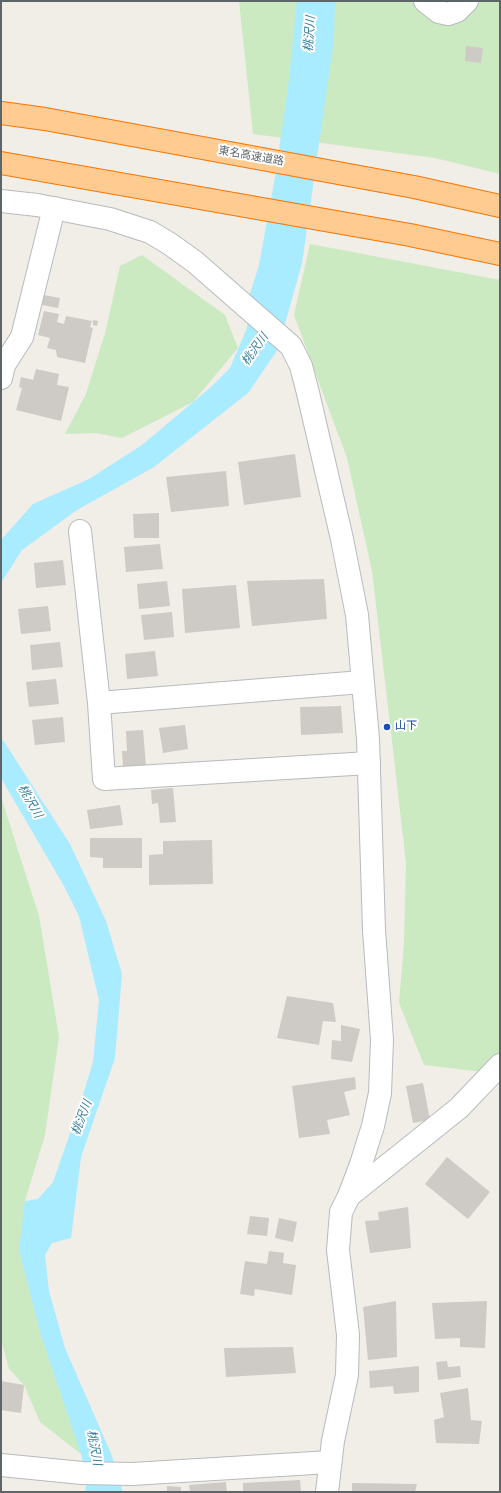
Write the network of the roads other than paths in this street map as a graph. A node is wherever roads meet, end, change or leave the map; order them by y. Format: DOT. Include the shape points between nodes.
graph roads {
  1 [pos="425,1"];
  2 [pos="467,1"];
  3 [pos="1,113"];
  4 [pos="1,163"];
  5 [pos="1,201"];
  6 [pos="500,206"];
  7 [pos="54,208"];
  8 [pos="500,254"];
  9 [pos="1,378"];
  10 [pos="80,531"];
  11 [pos="362,682"];
  12 [pos="99,703"];
  13 [pos="369,764"];
  14 [pos="500,1065"];
  15 [pos="349,1196"];
  16 [pos="330,1462"];
  17 [pos="1,1465"];
  18 [pos="327,1492"];
  1 -- 2 [label="street" via="439,12 448,14 456,11"];
  3 -- 6 [label="highway, 東名高速道路" via="414,187"];
  4 -- 8 [label="highway" via="410,235"];
  5 -- 7 [label="street"];
  7 -- 9 [label="street" via="22,337 4,365"];
  7 -- 11 [label="street" via="110,219 150,232 195,262 291,346 301,366 342,539 357,615"];
  10 -- 12 [label="street"];
  11 -- 12 [label="street"];
  11 -- 13 [label="street"];
  12 -- 13 [label="street" via="104,778"];
  13 -- 15 [label="street" via="374,930 382,1040 380,1092 361,1164"];
  14 -- 15 [label="street" via="459,1108"];
  15 -- 16 [label="street" via="340,1212 338,1250 348,1335 347,1375"];
  16 -- 17 [label="street" via="132,1474 82,1473"];
  16 -- 18 [label="street"];
}
